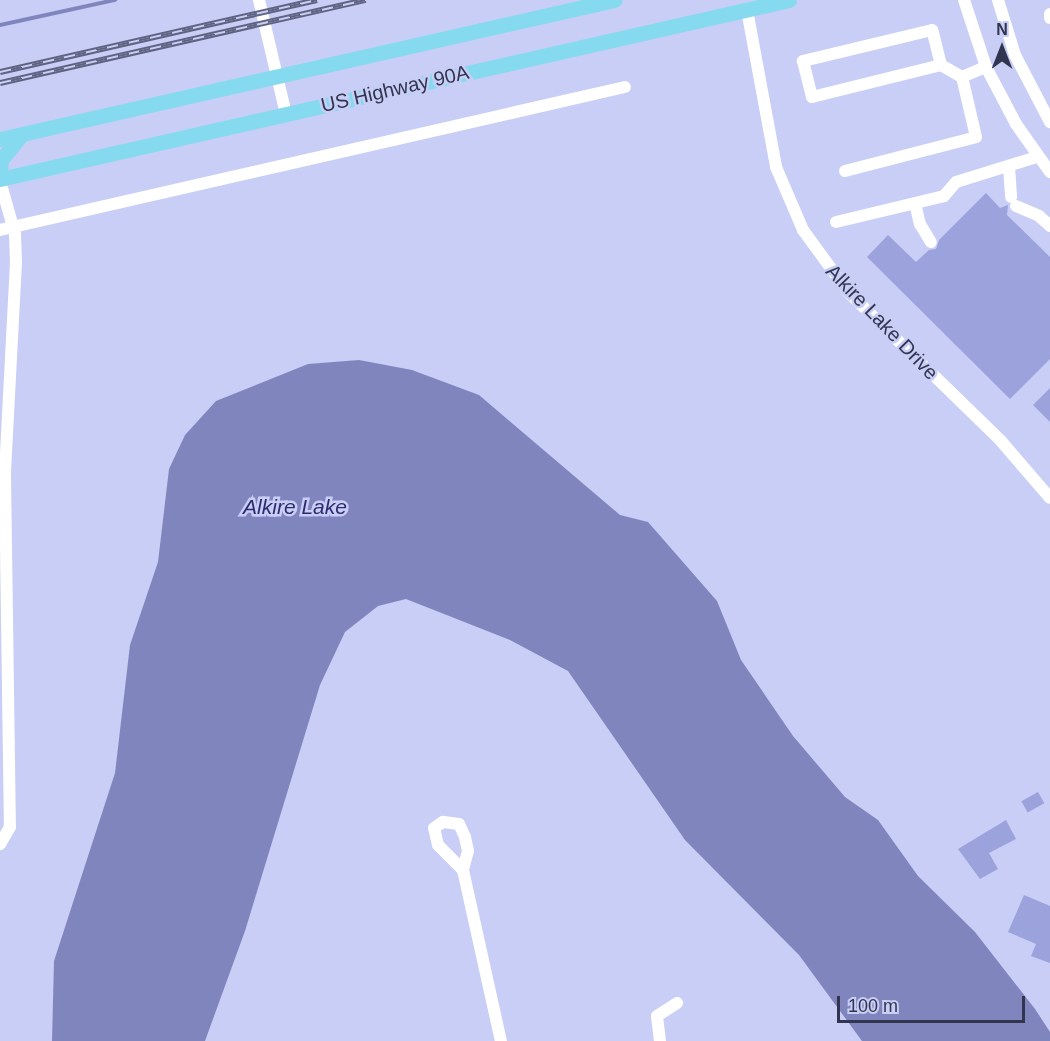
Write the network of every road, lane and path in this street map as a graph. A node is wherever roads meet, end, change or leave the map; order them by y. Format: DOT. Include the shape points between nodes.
graph roads {
  1 [pos="259,0"];
  2 [pos="614,0"];
  3 [pos="789,0"];
  4 [pos="964,0"];
  5 [pos="998,0"];
  6 [pos="746,5"];
  7 [pos="941,66"];
  8 [pos="986,67"];
  9 [pos="278,76"];
  10 [pos="962,77"];
  11 [pos="626,87"];
  12 [pos="286,114"];
  13 [pos="1050,121"];
  14 [pos="21,135"];
  15 [pos="0,139"];
  16 [pos="1036,157"];
  17 [pos="1009,167"];
  18 [pos="845,171"];
  19 [pos="1050,172"];
  20 [pos="0,173"];
  21 [pos="0,180"];
  22 [pos="915,203"];
  23 [pos="836,222"];
  24 [pos="1050,226"];
  25 [pos="6,229"];
  26 [pos="931,242"];
  27 [pos="1050,498"];
  28 [pos="0,844"];
  29 [pos="463,870"];
  30 [pos="677,1003"];
  31 [pos="501,1041"];
  32 [pos="660,1041"];
  1 -- 9 [label="street"];
  2 -- 9 [label="main road, US Highway 90A"];
  3 -- 6 [label="main road, US Highway 90A"];
  4 -- 8 [label="street"];
  5 -- 13 [label="street" via="1015,55"];
  6 -- 12 [label="main road, US Highway 90A"];
  6 -- 27 [label="street, Alkire Lake Drive" via="776,167 803,230 849,293 1001,441"];
  7 -- 7 [label="street" via="932,30 803,61 812,97"];
  7 -- 10 [label="street"];
  8 -- 10 [label="street"];
  8 -- 16 [label="street"];
  9 -- 12 [label="street"];
  9 -- 14 [label="main road, US Highway 90A"];
  10 -- 18 [label="street" via="976,137"];
  11 -- 25 [label="street"];
  12 -- 21 [label="main road, US Highway 90A"];
  14 -- 15 [label="main road, US Highway 90A"];
  14 -- 20 [label="main road" via="1,160"];
  16 -- 17 [label="street"];
  16 -- 19 [label="street"];
  17 -- 22 [label="street" via="957,182 944,196"];
  17 -- 24 [label="street" via="1013,202"];
  21 -- 25 [label="street"];
  22 -- 23 [label="street"];
  22 -- 26 [label="street" via="920,224"];
  25 -- 28 [label="street" via="16,262 5,475 10,827"];
  29 -- 31 [label="street"];
  30 -- 32 [label="street" via="657,1016"];
}
